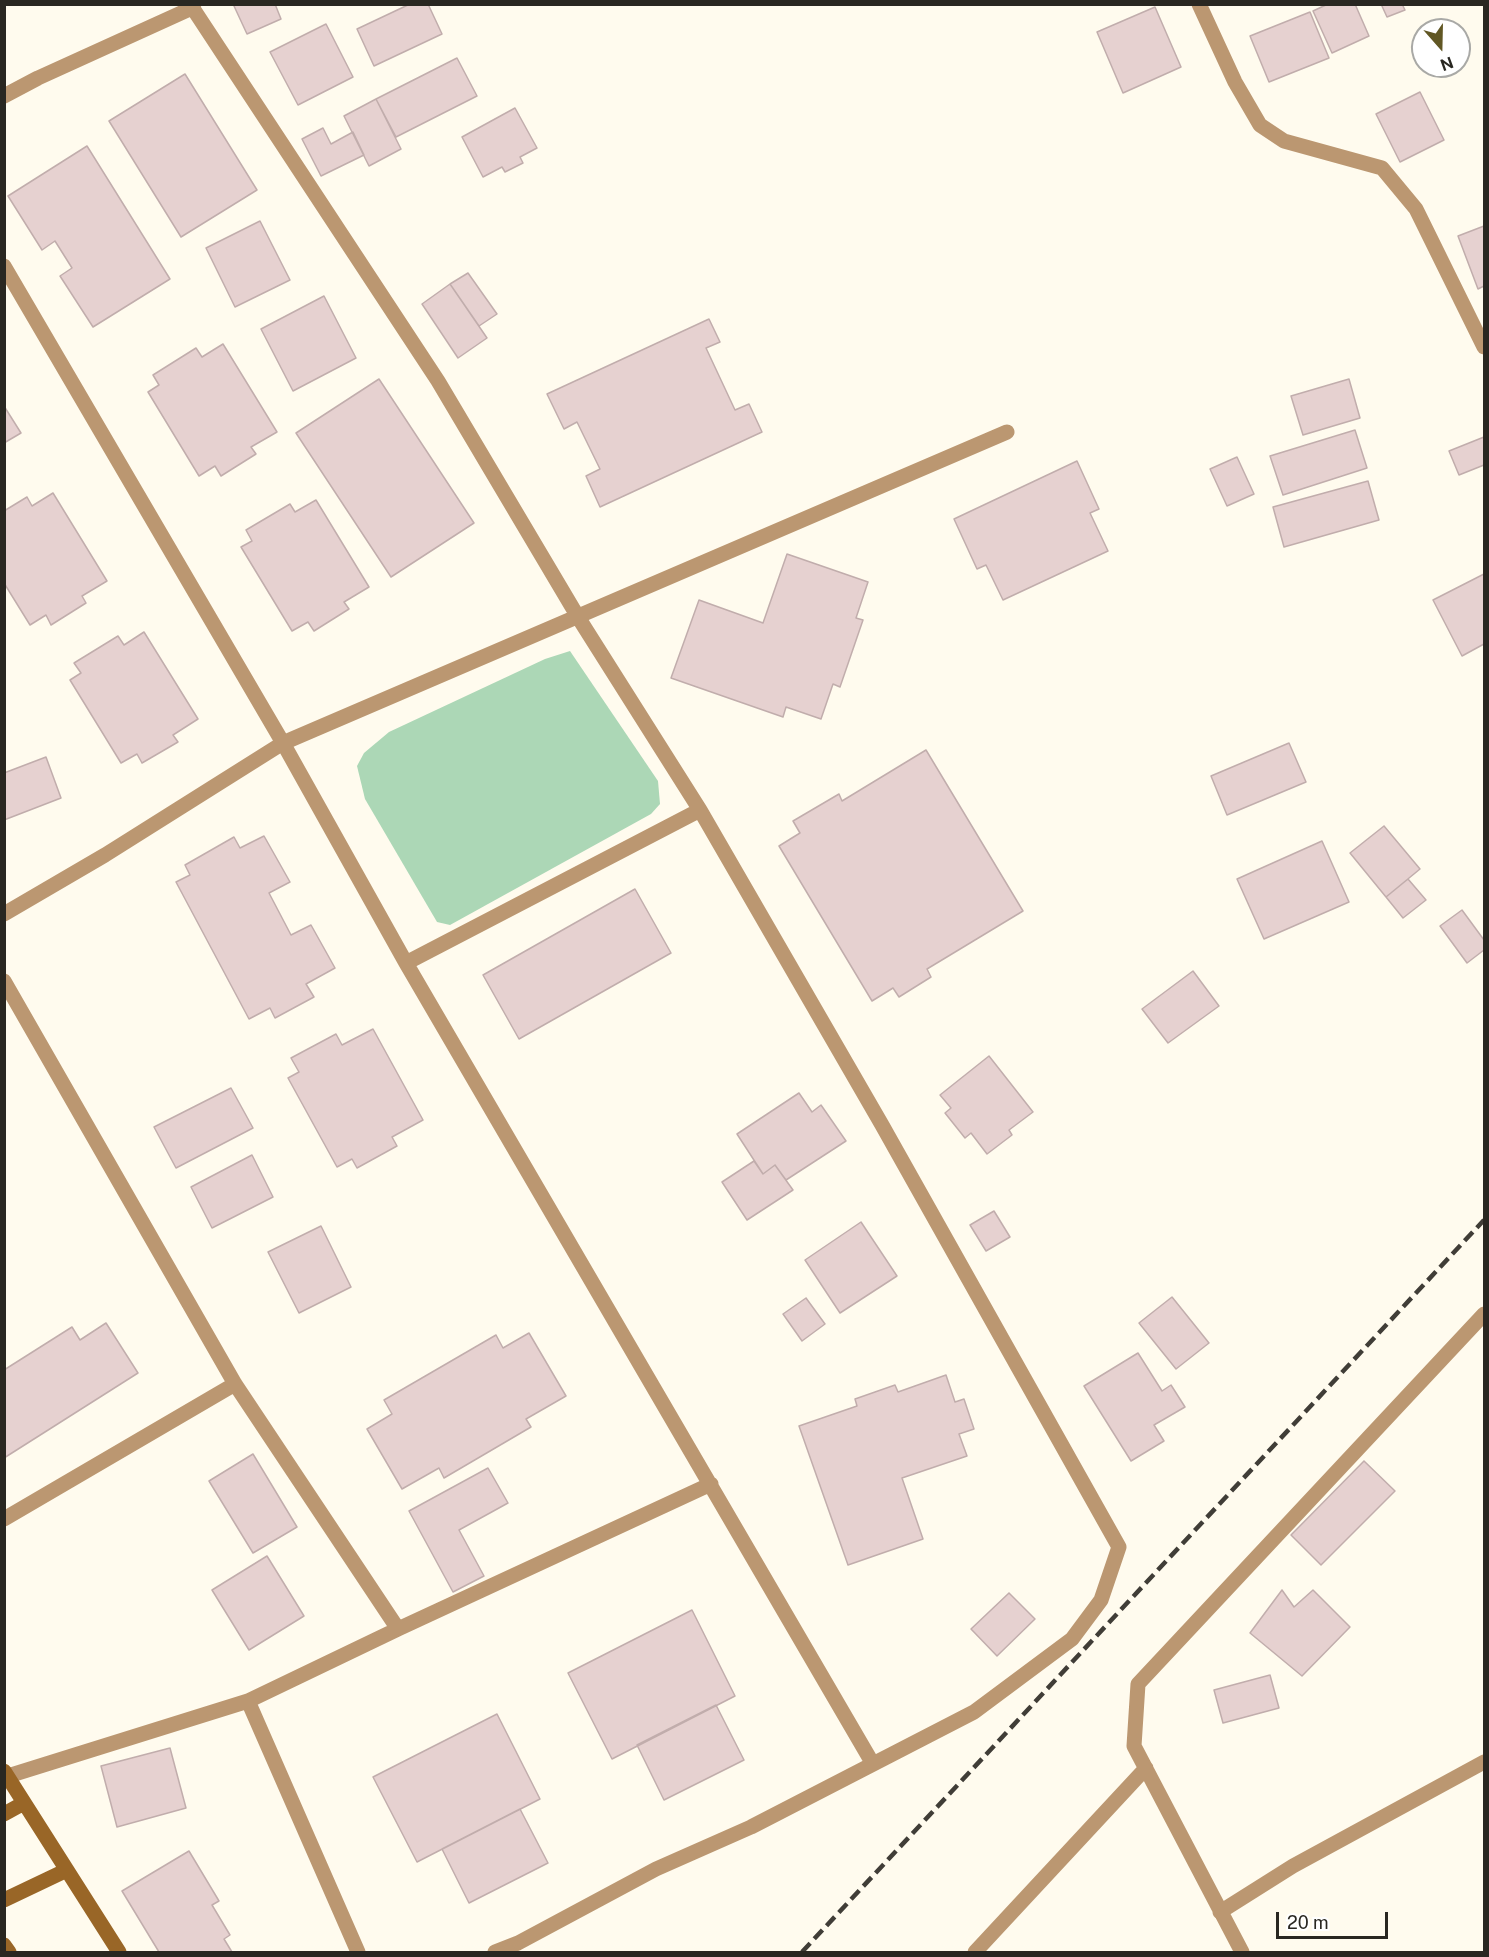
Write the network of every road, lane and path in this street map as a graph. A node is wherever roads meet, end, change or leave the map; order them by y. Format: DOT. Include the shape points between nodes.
graph roads {
  1 [pos="1199,4"];
  2 [pos="192,6"];
  3 [pos="4,96"];
  4 [pos="4,266"];
  5 [pos="1485,348"];
  6 [pos="1007,432"];
  7 [pos="578,618"];
  8 [pos="283,743"];
  9 [pos="700,810"];
  10 [pos="4,914"];
  11 [pos="406,963"];
  12 [pos="4,981"];
  13 [pos="1485,1314"];
  14 [pos="235,1384"];
  15 [pos="711,1484"];
  16 [pos="4,1519"];
  17 [pos="398,1629"];
  18 [pos="248,1701"];
  19 [pos="1485,1762"];
  20 [pos="873,1764"];
  21 [pos="1146,1768"];
  22 [pos="6,1773"];
  23 [pos="24,1803"];
  24 [pos="4,1814"];
  25 [pos="67,1870"];
  26 [pos="4,1900"];
  27 [pos="1220,1912"];
  28 [pos="4,1945"];
  29 [pos="9,1953"];
  30 [pos="119,1953"];
  31 [pos="358,1953"];
  32 [pos="495,1953"];
  33 [pos="975,1953"];
  34 [pos="1242,1953"];
  1 -- 5 [label="street" via="1260,125 1284,141 1382,168 1396,184 1416,209"];
  2 -- 3 [label="street"];
  2 -- 7 [label="street" via="438,381"];
  4 -- 8 [label="street"];
  6 -- 7 [label="street"];
  7 -- 8 [label="street"];
  7 -- 9 [label="street"];
  8 -- 10 [label="street"];
  8 -- 11 [label="street"];
  9 -- 11 [label="street"];
  9 -- 20 [label="street" via="1119,1547 1101,1600 1072,1639 974,1712"];
  11 -- 15 [label="street"];
  12 -- 14 [label="street"];
  13 -- 21 [label="street" via="1138,1683 1134,1746"];
  14 -- 16 [label="street"];
  14 -- 17 [label="street"];
  15 -- 17 [label="street"];
  15 -- 20 [label="street"];
  17 -- 18 [label="street"];
  18 -- 22 [label="street"];
  18 -- 31 [label="street"];
  19 -- 27 [label="street" via="1293,1866"];
  20 -- 32 [label="street" via="752,1827 656,1869"];
  21 -- 27 [label="street"];
  21 -- 33 [label="street"];
  22 -- 23 [label="main road"];
  23 -- 24 [label="main road"];
  23 -- 25 [label="main road"];
  25 -- 26 [label="main road"];
  25 -- 30 [label="main road"];
  27 -- 34 [label="street"];
  28 -- 29 [label="main road"];
}
